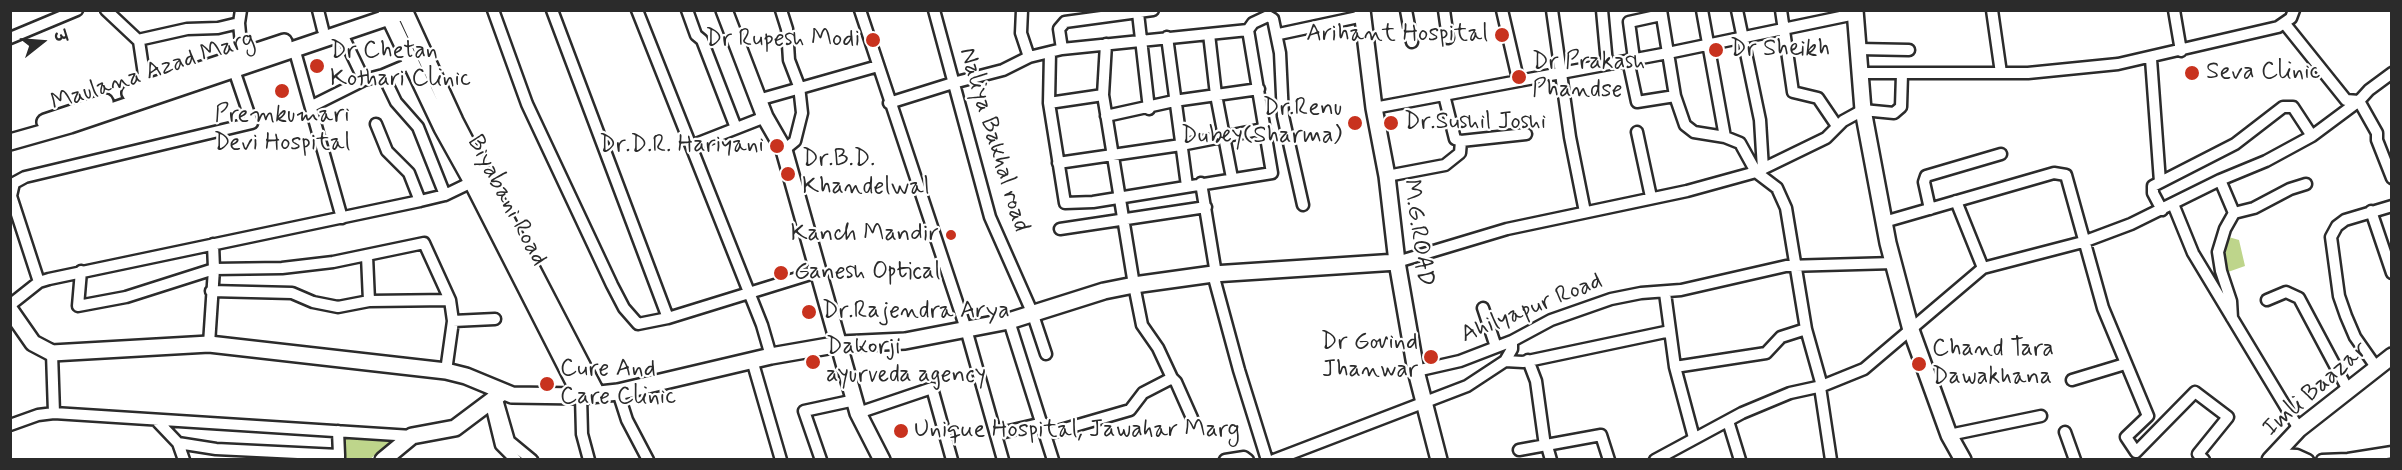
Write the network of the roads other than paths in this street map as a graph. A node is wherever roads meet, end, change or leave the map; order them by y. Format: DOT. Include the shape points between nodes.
graph roads {
  1 [pos="77,10"];
  2 [pos="106,10"];
  3 [pos="241,10"];
  4 [pos="318,10"];
  5 [pos="493,10"];
  6 [pos="637,10"];
  7 [pos="687,10"];
  8 [pos="724,10"];
  9 [pos="781,10"];
  10 [pos="861,10"];
  11 [pos="933,10"];
  12 [pos="1022,10"];
  13 [pos="1153,10"];
  14 [pos="1406,10"];
  15 [pos="1444,10"];
  16 [pos="1502,10"];
  17 [pos="1552,10"];
  18 [pos="1602,10"];
  19 [pos="1702,10"];
  20 [pos="1737,10"];
  21 [pos="1780,10"];
  22 [pos="1992,10"];
  23 [pos="2174,10"];
  24 [pos="2294,10"];
  25 [pos="407,11"];
  26 [pos="555,11"];
  27 [pos="384,12"];
  28 [pos="1855,12"];
  29 [pos="1363,13"];
  30 [pos="1661,13"];
  31 [pos="1138,14"];
  32 [pos="239,23"];
  33 [pos="2284,24"];
  34 [pos="1784,28"];
  35 [pos="323,30"];
  36 [pos="1248,30"];
  37 [pos="341,32"];
  38 [pos="1276,32"];
  39 [pos="1209,34"];
  40 [pos="1740,36"];
  41 [pos="1167,37"];
  42 [pos="10,38"];
  43 [pos="1448,38"];
  44 [pos="138,40"];
  45 [pos="1141,42"];
  46 [pos="1412,42"];
  47 [pos="1707,43"];
  48 [pos="1106,44"];
  49 [pos="294,48"];
  50 [pos="1062,49"];
  51 [pos="1858,49"];
  52 [pos="1909,50"];
  53 [pos="2181,51"];
  54 [pos="1050,52"];
  55 [pos="1668,53"];
  56 [pos="242,55"];
  57 [pos="1029,57"];
  58 [pos="1631,59"];
  59 [pos="2151,59"];
  60 [pos="409,63"];
  61 [pos="1607,64"];
  62 [pos="878,66"];
  63 [pos="234,70"];
  64 [pos="1561,71"];
  65 [pos="1859,73"];
  66 [pos="2391,73"];
  67 [pos="1902,74"];
  68 [pos="2001,74"];
  69 [pos="383,75"];
  70 [pos="364,80"];
  71 [pos="1518,80"];
  72 [pos="953,83"];
  73 [pos="799,86"];
  74 [pos="146,88"];
  75 [pos="1259,89"];
  76 [pos="1103,94"];
  77 [pos="1216,95"];
  78 [pos="1444,95"];
  79 [pos="1676,96"];
  80 [pos="758,100"];
  81 [pos="1174,101"];
  82 [pos="2359,101"];
  83 [pos="890,103"];
  84 [pos="1049,103"];
  85 [pos="312,106"];
  86 [pos="1374,108"];
  87 [pos="1149,109"];
  88 [pos="1863,110"];
  89 [pos="1106,116"];
  90 [pos="765,117"];
  91 [pos="376,124"];
  92 [pos="1838,126"];
  93 [pos="736,128"];
  94 [pos="1263,129"];
  95 [pos="10,132"];
  96 [pos="1637,132"];
  97 [pos="1224,134"];
  98 [pos="1526,134"];
  99 [pos="2312,135"];
  100 [pos="1725,136"];
  101 [pos="1461,141"];
  102 [pos="10,142"];
  103 [pos="1181,145"];
  104 [pos="691,146"];
  105 [pos="784,150"];
  106 [pos="2001,154"];
  107 [pos="1112,155"];
  108 [pos="1058,163"];
  109 [pos="1759,171"];
  110 [pos="1387,176"];
  111 [pos="1232,178"];
  112 [pos="2391,178"];
  113 [pos="2220,180"];
  114 [pos="472,182"];
  115 [pos="2160,182"];
  116 [pos="1201,183"];
  117 [pos="2306,184"];
  118 [pos="1187,186"];
  119 [pos="445,195"];
  120 [pos="1651,197"];
  121 [pos="1120,198"];
  122 [pos="420,201"];
  123 [pos="1956,201"];
  124 [pos="2173,204"];
  125 [pos="1303,205"];
  126 [pos="2391,206"];
  127 [pos="1206,207"];
  128 [pos="1930,209"];
  129 [pos="2162,210"];
  130 [pos="2371,211"];
  131 [pos="1585,212"];
  132 [pos="2234,213"];
  133 [pos="342,218"];
  134 [pos="1121,221"];
  135 [pos="1884,222"];
  136 [pos="1060,229"];
  137 [pos="2083,242"];
  138 [pos="213,244"];
  139 [pos="367,256"];
  140 [pos="1397,262"];
  141 [pos="1894,263"];
  142 [pos="1797,267"];
  143 [pos="1983,268"];
  144 [pos="214,269"];
  145 [pos="81,271"];
  146 [pos="817,272"];
  147 [pos="2391,273"];
  148 [pos="1214,274"];
  149 [pos="39,282"];
  150 [pos="1134,285"];
  151 [pos="211,291"];
  152 [pos="1665,293"];
  153 [pos="749,294"];
  154 [pos="450,300"];
  155 [pos="2267,300"];
  156 [pos="369,301"];
  157 [pos="10,305"];
  158 [pos="1483,308"];
  159 [pos="10,310"];
  160 [pos="1032,312"];
  161 [pos="668,318"];
  162 [pos="495,319"];
  163 [pos="2232,320"];
  164 [pos="453,321"];
  165 [pos="1009,321"];
  166 [pos="966,329"];
  167 [pos="1806,329"];
  168 [pos="1911,330"];
  169 [pos="1670,331"];
  170 [pos="1512,341"];
  171 [pos="209,344"];
  172 [pos="840,344"];
  173 [pos="1496,347"];
  174 [pos="52,353"];
  175 [pos="1046,354"];
  176 [pos="771,356"];
  177 [pos="2391,356"];
  178 [pos="752,360"];
  179 [pos="1528,360"];
  180 [pos="1504,361"];
  181 [pos="2125,364"];
  182 [pos="1675,367"];
  183 [pos="2376,367"];
  184 [pos="446,371"];
  185 [pos="1416,371"];
  186 [pos="1172,378"];
  187 [pos="2072,380"];
  188 [pos="1821,387"];
  189 [pos="2348,390"];
  190 [pos="618,392"];
  191 [pos="597,394"];
  192 [pos="496,396"];
  193 [pos="580,396"];
  194 [pos="1424,401"];
  195 [pos="856,407"];
  196 [pos="54,413"];
  197 [pos="2041,416"];
  198 [pos="1192,418"];
  199 [pos="1728,421"];
  200 [pos="158,422"];
  201 [pos="1042,423"];
  202 [pos="10,425"];
  203 [pos="2299,429"];
  204 [pos="338,431"];
  205 [pos="2066,432"];
  206 [pos="996,434"];
  207 [pos="1047,434"];
  208 [pos="1949,435"];
  209 [pos="412,436"];
  210 [pos="1694,438"];
  211 [pos="178,443"];
  212 [pos="1546,446"];
  213 [pos="1519,450"];
  214 [pos="2391,452"];
  215 [pos="218,454"];
  216 [pos="339,457"];
  217 [pos="2273,457"];
  218 [pos="184,459"];
  219 [pos="383,459"];
  220 [pos="516,459"];
  221 [pos="532,459"];
  222 [pos="589,459"];
  223 [pos="648,459"];
  224 [pos="781,459"];
  225 [pos="821,459"];
  226 [pos="882,459"];
  227 [pos="952,459"];
  228 [pos="1003,459"];
  229 [pos="1053,459"];
  230 [pos="1225,459"];
  231 [pos="1248,459"];
  232 [pos="1268,459"];
  233 [pos="1274,459"];
  234 [pos="1439,459"];
  235 [pos="1551,459"];
  236 [pos="1609,459"];
  237 [pos="1655,459"];
  238 [pos="1740,459"];
  239 [pos="1831,459"];
  240 [pos="1963,459"];
  241 [pos="2075,459"];
  242 [pos="2204,459"];
  243 [pos="2308,459"];
  244 [pos="2322,459"];
  1 -- 42 [label="street"];
  2 -- 44 [label="street"];
  3 -- 32 [label="street"];
  4 -- 35 [label="street"];
  5 -- 161 [label="street" via="527,104 624,308 638,324"];
  6 -- 104 [label="street"];
  7 -- 93 [label="street"];
  8 -- 80 [label="street"];
  9 -- 73 [label="street" via="789,60"];
  10 -- 62 [label="street"];
  11 -- 72 [label="street, Naliya Bakhal road"];
  12 -- 57 [label="street" via="1021,33"];
  13 -- 31 [label="street"];
  14 -- 46 [label="street"];
  15 -- 43 [label="street"];
  16 -- 71 [label="street"];
  17 -- 64 [label="street"];
  18 -- 61 [label="street"];
  19 -- 47 [label="street"];
  20 -- 40 [label="street"];
  21 -- 34 [label="street"];
  22 -- 68 [label="street"];
  23 -- 53 [label="street"];
  24 -- 33 [label="street"];
  25 -- 27 [label="street, Maulana Azad Marg"];
  25 -- 191 [label="street, Biyabani Road" via="455,121"];
  26 -- 161 [label="street"];
  27 -- 35 [label="street, Maulana Azad Marg"];
  27 -- 37 [label="street, Maulana Azad Marg"];
  27 -- 60 [label="street, Biyabani Road"];
  28 -- 34 [label="street"];
  28 -- 51 [label="street"];
  29 -- 38 [label="street"];
  29 -- 86 [label="street, M.G.ROAD"];
  30 -- 55 [label="street"];
  30 -- 58 [label="street" via="1629,22"];
  31 -- 45 [label="street"];
  31 -- 50 [label="street" via="1065,22 1059,29"];
  32 -- 44 [label="street"];
  32 -- 56 [label="street"];
  33 -- 53 [label="street"];
  33 -- 82 [label="street" via="2346,100"];
  34 -- 40 [label="street"];
  34 -- 92 [label="street" via="1793,92 1818,98"];
  35 -- 56 [label="street, Maulana Azad Marg"];
  36 -- 38 [label="street" via="1268,16 1273,19"];
  36 -- 39 [label="street"];
  36 -- 75 [label="street"];
  37 -- 49 [label="street, Maulana Azad Marg"];
  37 -- 70 [label="street"];
  38 -- 125 [label="street" via="1283,116"];
  39 -- 41 [label="street"];
  39 -- 77 [label="street"];
  40 -- 47 [label="street"];
  40 -- 109 [label="street" via="1760,120"];
  41 -- 45 [label="street"];
  41 -- 81 [label="street"];
  44 -- 74 [label="street"];
  45 -- 48 [label="street"];
  45 -- 87 [label="street"];
  47 -- 55 [label="street"];
  47 -- 100 [label="street"];
  48 -- 50 [label="street"];
  48 -- 76 [label="street"];
  49 -- 63 [label="street, Maulana Azad Marg"];
  49 -- 85 [label="street"];
  50 -- 54 [label="street"];
  51 -- 52 [label="street"];
  51 -- 65 [label="street"];
  53 -- 59 [label="street"];
  54 -- 57 [label="street"];
  54 -- 84 [label="street"];
  55 -- 58 [label="street"];
  55 -- 79 [label="street"];
  56 -- 74 [label="street, Maulana Azad Marg"];
  57 -- 72 [label="street" via="1003,70"];
  58 -- 61 [label="street"];
  58 -- 79 [label="street" via="1637,102"];
  59 -- 68 [label="street"];
  59 -- 115 [label="street"];
  60 -- 69 [label="street"];
  60 -- 114 [label="street, Biyabani Road"];
  61 -- 64 [label="street"];
  62 -- 73 [label="street"];
  62 -- 83 [label="street"];
  63 -- 102 [label="street, Maulana Azad Marg"];
  63 -- 149 [label="street" via="252,123 25,177 14,183 11,196"];
  64 -- 71 [label="street"];
  64 -- 131 [label="street"];
  65 -- 67 [label="street"];
  65 -- 88 [label="street"];
  66 -- 82 [label="street"];
  67 -- 68 [label="street"];
  67 -- 88 [label="street" via="1900,107 1889,114"];
  69 -- 70 [label="street"];
  69 -- 119 [label="street" via="396,102 418,127"];
  70 -- 85 [label="street"];
  71 -- 78 [label="street"];
  72 -- 83 [label="street"];
  72 -- 160 [label="street, Naliya Bakhal road" via="990,217"];
  73 -- 80 [label="street"];
  73 -- 105 [label="street" via="800,129 795,141"];
  74 -- 95 [label="street, Maulana Azad Marg"];
  75 -- 77 [label="street"];
  75 -- 94 [label="street"];
  76 -- 84 [label="street"];
  76 -- 89 [label="street"];
  77 -- 81 [label="street"];
  77 -- 97 [label="street"];
  78 -- 86 [label="street"];
  78 -- 101 [label="street" via="1453,137"];
  79 -- 100 [label="street" via="1685,125 1694,132"];
  80 -- 90 [label="street"];
  81 -- 87 [label="street"];
  81 -- 103 [label="street"];
  82 -- 99 [label="street"];
  82 -- 112 [label="street" via="2377,133"];
  83 -- 166 [label="street"];
  84 -- 108 [label="street"];
  85 -- 133 [label="street"];
  86 -- 110 [label="street, M.G.ROAD"];
  87 -- 89 [label="street"];
  88 -- 92 [label="street"];
  88 -- 135 [label="street"];
  89 -- 107 [label="street"];
  90 -- 93 [label="street"];
  90 -- 105 [label="street"];
  91 -- 122 [label="street" via="387,151 409,173"];
  92 -- 109 [label="street" via="1826,138"];
  93 -- 104 [label="street"];
  94 -- 97 [label="street"];
  94 -- 111 [label="street" via="1272,173"];
  96 -- 120 [label="street"];
  97 -- 103 [label="street"];
  97 -- 111 [label="street"];
  98 -- 101 [label="street"];
  99 -- 113 [label="street" via="2266,161"];
  99 -- 115 [label="street" via="2293,107 2287,105 2235,144"];
  100 -- 109 [label="street" via="1740,143"];
  101 -- 110 [label="street" via="1460,153 1445,165"];
  103 -- 107 [label="street"];
  103 -- 118 [label="street"];
  104 -- 153 [label="street"];
  105 -- 146 [label="street"];
  106 -- 128 [label="street" via="1926,176"];
  107 -- 108 [label="street"];
  107 -- 121 [label="street"];
  108 -- 121 [label="street" via="1065,203"];
  109 -- 120 [label="street"];
  109 -- 142 [label="street" via="1778,188 1782,198 1791,223"];
  110 -- 140 [label="street, M.G.ROAD"];
  111 -- 116 [label="street"];
  113 -- 124 [label="street"];
  113 -- 132 [label="street"];
  114 -- 119 [label="street"];
  114 -- 193 [label="street, Biyabani Road"];
  115 -- 129 [label="street" via="2152,189"];
  116 -- 118 [label="street"];
  116 -- 127 [label="street"];
  117 -- 132 [label="street"];
  118 -- 121 [label="street"];
  119 -- 122 [label="street"];
  120 -- 131 [label="street"];
  121 -- 134 [label="street"];
  122 -- 133 [label="street"];
  123 -- 128 [label="street"];
  123 -- 137 [label="street" via="2063,173 2070,182"];
  123 -- 143 [label="street"];
  124 -- 129 [label="street"];
  124 -- 163 [label="street" via="2193,253"];
  126 -- 130 [label="street"];
  127 -- 134 [label="street"];
  127 -- 148 [label="street"];
  128 -- 135 [label="street"];
  129 -- 137 [label="street"];
  130 -- 147 [label="street"];
  130 -- 183 [label="street" via="2337,226 2331,243 2346,316"];
  131 -- 140 [label="street" via="1507,229"];
  132 -- 163 [label="street" via="2224,229 2218,252"];
  133 -- 138 [label="street"];
  134 -- 136 [label="street"];
  134 -- 150 [label="street"];
  135 -- 141 [label="street"];
  137 -- 143 [label="street"];
  137 -- 181 [label="street"];
  138 -- 144 [label="street"];
  138 -- 145 [label="street"];
  139 -- 144 [label="street" via="282,268"];
  139 -- 154 [label="street" via="424,243"];
  139 -- 156 [label="street"];
  140 -- 148 [label="street"];
  140 -- 185 [label="street, M.G.ROAD"];
  141 -- 142 [label="street, Ahilyapur Road"];
  141 -- 168 [label="street"];
  142 -- 152 [label="street, Ahilyapur Road" via="1786,266"];
  142 -- 167 [label="street"];
  143 -- 168 [label="street"];
  144 -- 145 [label="street" via="126,297 78,306"];
  144 -- 151 [label="street"];
  145 -- 149 [label="street"];
  146 -- 153 [label="street"];
  146 -- 172 [label="street"];
  148 -- 150 [label="street"];
  148 -- 232 [label="street"];
  149 -- 157 [label="street"];
  150 -- 160 [label="street"];
  150 -- 186 [label="street" via="1142,325"];
  151 -- 156 [label="street" via="292,293 338,307"];
  151 -- 171 [label="street"];
  152 -- 169 [label="street"];
  152 -- 170 [label="street, Ahilyapur Road" via="1641,293 1582,308"];
  153 -- 161 [label="street"];
  153 -- 176 [label="street"];
  154 -- 156 [label="street"];
  154 -- 164 [label="street"];
  155 -- 189 [label="street" via="2286,292 2304,303"];
  158 -- 173 [label="street"];
  159 -- 174 [label="street" via="33,343"];
  160 -- 165 [label="street"];
  160 -- 175 [label="street, Naliya Bakhal road"];
  162 -- 164 [label="street"];
  163 -- 203 [label="street"];
  164 -- 184 [label="street"];
  165 -- 166 [label="street"];
  165 -- 201 [label="street"];
  166 -- 172 [label="street" via="905,341"];
  166 -- 206 [label="street"];
  167 -- 182 [label="street" via="1781,337 1766,353"];
  167 -- 188 [label="street"];
  168 -- 188 [label="street" via="1864,369"];
  168 -- 208 [label="street"];
  169 -- 179 [label="street"];
  169 -- 182 [label="street"];
  170 -- 173 [label="street, Ahilyapur Road"];
  170 -- 180 [label="street" via="1512,350"];
  171 -- 174 [label="street"];
  171 -- 184 [label="street"];
  172 -- 176 [label="street"];
  172 -- 195 [label="street"];
  173 -- 185 [label="street, Ahilyapur Road" via="1460,361"];
  174 -- 196 [label="street"];
  176 -- 178 [label="street"];
  177 -- 183 [label="street, Imli Baazar"];
  178 -- 190 [label="street"];
  178 -- 224 [label="street"];
  179 -- 180 [label="street"];
  179 -- 212 [label="street" via="1536,381"];
  180 -- 194 [label="street" via="1467,386"];
  181 -- 187 [label="street"];
  181 -- 242 [label="street" via="2148,416 2126,437 2136,452 2195,392 2228,417 2198,454"];
  182 -- 210 [label="street"];
  183 -- 189 [label="street, Imli Baazar"];
  184 -- 192 [label="street" via="466,376"];
  185 -- 194 [label="street, M.G.ROAD"];
  186 -- 198 [label="street"];
  186 -- 207 [label="street" via="1143,393 1130,410"];
  188 -- 199 [label="street" via="1790,393"];
  188 -- 239 [label="street"];
  189 -- 203 [label="street, Imli Baazar"];
  190 -- 191 [label="street"];
  190 -- 223 [label="street" via="627,420"];
  191 -- 193 [label="street"];
  192 -- 193 [label="street"];
  192 -- 209 [label="street" via="455,428"];
  192 -- 220 [label="street" via="501,445"];
  192 -- 221 [label="street" via="509,441"];
  193 -- 222 [label="street" via="582,434"];
  194 -- 233 [label="street"];
  194 -- 234 [label="street, M.G.ROAD"];
  195 -- 225 [label="street" via="804,411"];
  195 -- 226 [label="street"];
  195 -- 227 [label="street" via="932,388"];
  196 -- 200 [label="street"];
  196 -- 202 [label="street"];
  197 -- 208 [label="street"];
  199 -- 210 [label="street"];
  199 -- 238 [label="street"];
  200 -- 204 [label="street"];
  200 -- 211 [label="street"];
  201 -- 206 [label="street"];
  201 -- 207 [label="street"];
  203 -- 217 [label="street, Imli Baazar"];
  204 -- 209 [label="street"];
  204 -- 216 [label="street"];
  205 -- 241 [label="street"];
  206 -- 228 [label="street"];
  207 -- 229 [label="street"];
  208 -- 240 [label="street"];
  209 -- 219 [label="street"];
  210 -- 237 [label="street"];
  211 -- 215 [label="street"];
  211 -- 218 [label="street"];
  212 -- 213 [label="street"];
  212 -- 235 [label="street"];
  212 -- 236 [label="street" via="1601,435"];
  214 -- 244 [label="street"];
  215 -- 216 [label="street"];
  217 -- 243 [label="street" via="2297,455"];
  230 -- 231 [label="street"];
}
